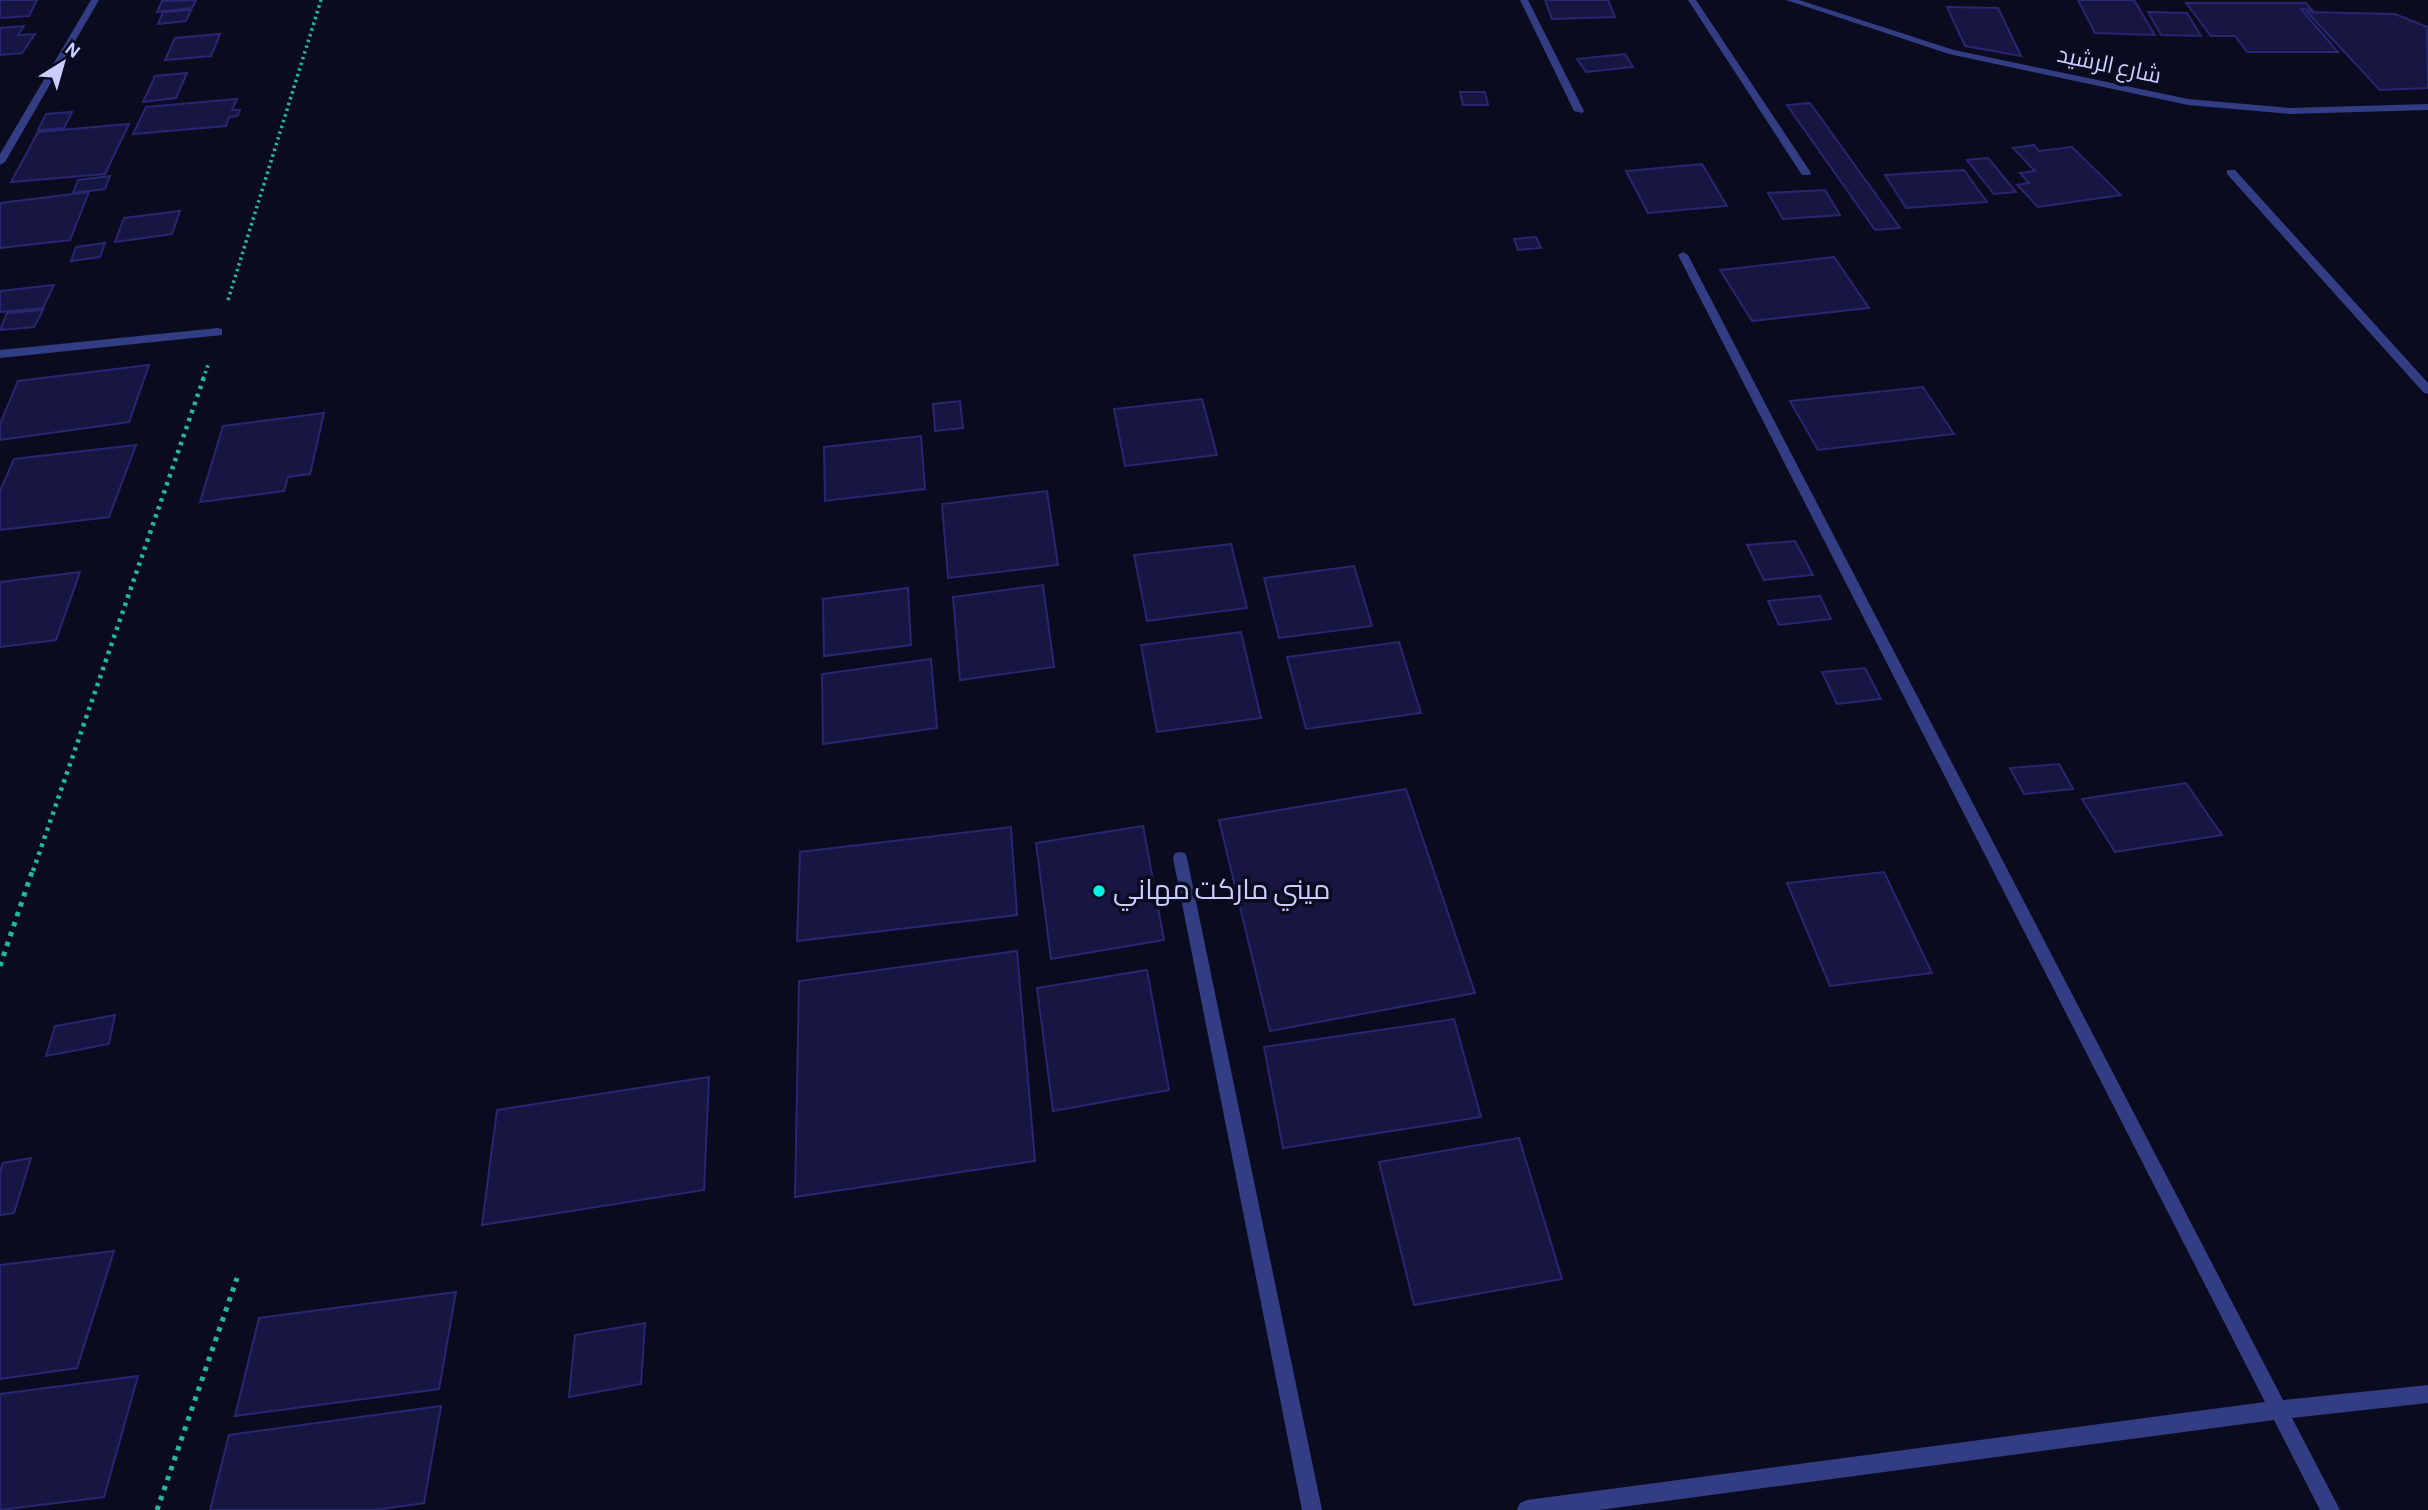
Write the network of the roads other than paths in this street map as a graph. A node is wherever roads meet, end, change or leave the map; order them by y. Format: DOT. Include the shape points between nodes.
graph roads {
  1 [pos="95,0"];
  2 [pos="1524,0"];
  3 [pos="1692,0"];
  4 [pos="1790,0"];
  5 [pos="2428,107"];
  6 [pos="1579,111"];
  7 [pos="0,162"];
  8 [pos="2231,172"];
  9 [pos="1806,173"];
  10 [pos="1683,254"];
  11 [pos="218,332"];
  12 [pos="0,354"];
  13 [pos="2423,378"];
  14 [pos="2428,390"];
  15 [pos="1180,858"];
  16 [pos="2428,1394"];
  17 [pos="2277,1410"];
  18 [pos="1312,1510"];
  19 [pos="1527,1510"];
  20 [pos="2330,1510"];
  1 -- 7 [label="street"];
  2 -- 6 [label="street"];
  3 -- 9 [label="street"];
  4 -- 5 [label="street, شارع الرشيد" via="1952,52 2188,102 2290,111"];
  8 -- 13 [label="street"];
  10 -- 17 [label="street"];
  11 -- 12 [label="street"];
  13 -- 14 [label="street"];
  15 -- 18 [label="street"];
  16 -- 17 [label="street"];
  17 -- 19 [label="street"];
  17 -- 20 [label="street"];
}
